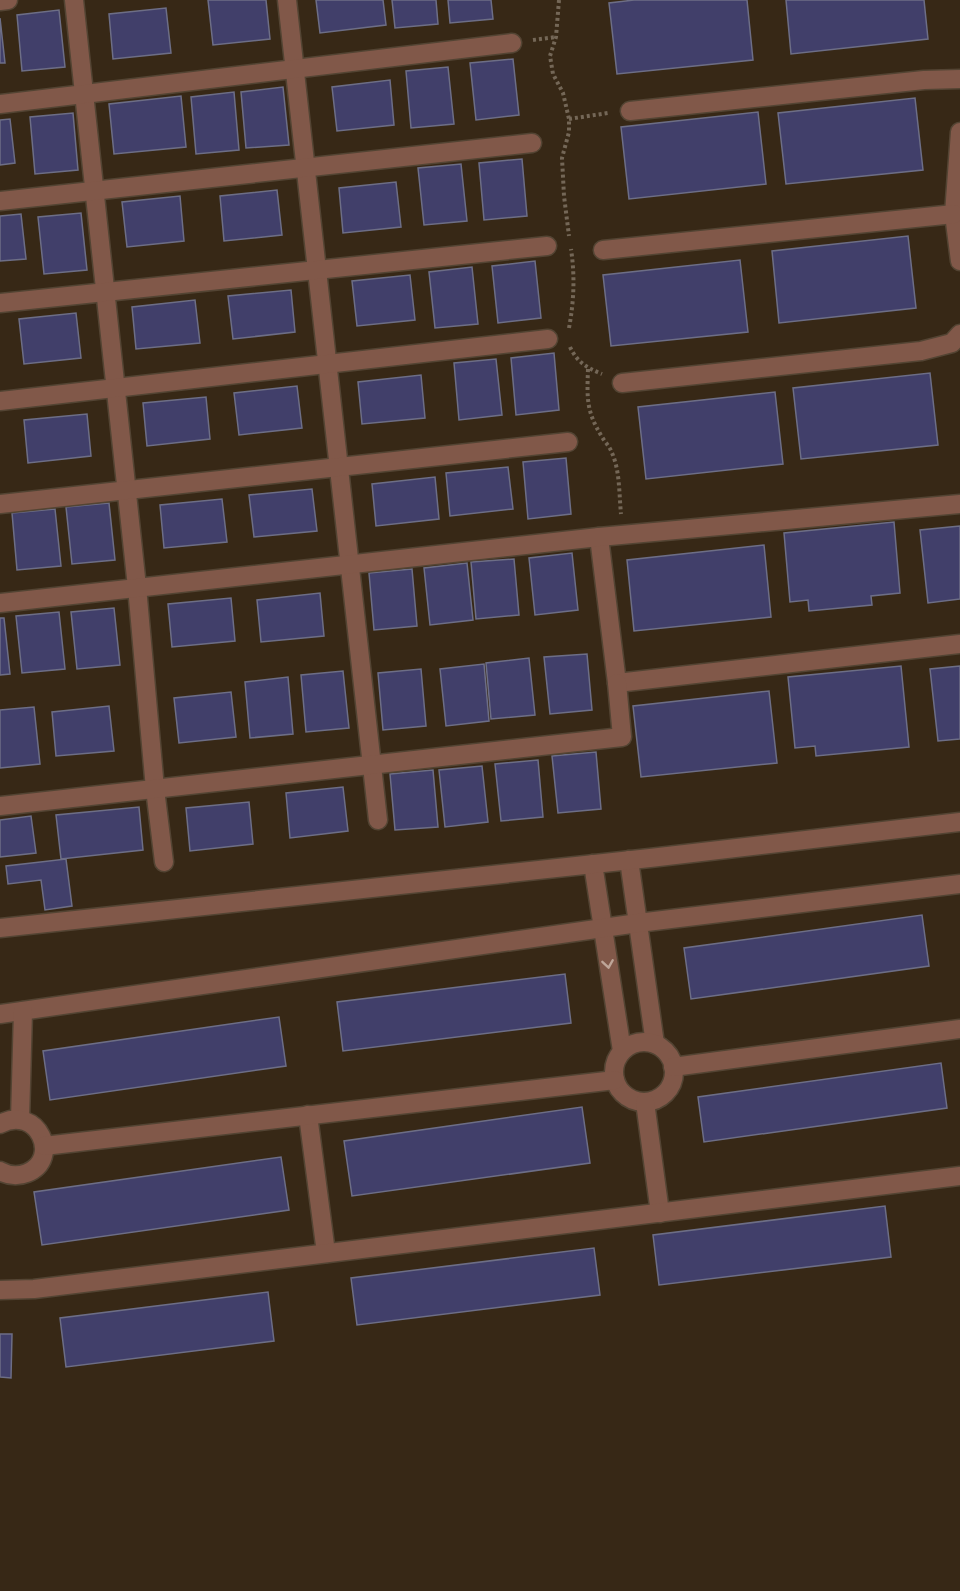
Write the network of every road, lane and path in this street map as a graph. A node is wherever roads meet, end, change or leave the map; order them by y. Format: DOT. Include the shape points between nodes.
graph roads {
  1 [pos="8,0"];
  2 [pos="74,0"];
  3 [pos="287,0"];
  4 [pos="559,0"];
  5 [pos="0,1"];
  6 [pos="512,43"];
  7 [pos="295,69"];
  8 [pos="960,79"];
  9 [pos="84,94"];
  10 [pos="0,104"];
  11 [pos="630,111"];
  12 [pos="569,119"];
  13 [pos="960,141"];
  14 [pos="532,143"];
  15 [pos="306,168"];
  16 [pos="95,191"];
  17 [pos="0,201"];
  18 [pos="954,214"];
  19 [pos="547,246"];
  20 [pos="603,250"];
  21 [pos="960,261"];
  22 [pos="317,270"];
  23 [pos="105,292"];
  24 [pos="0,303"];
  25 [pos="568,333"];
  26 [pos="960,334"];
  27 [pos="548,339"];
  28 [pos="568,339"];
  29 [pos="327,364"];
  30 [pos="588,369"];
  31 [pos="622,383"];
  32 [pos="115,388"];
  33 [pos="0,401"];
  34 [pos="568,442"];
  35 [pos="338,467"];
  36 [pos="126,490"];
  37 [pos="960,494"];
  38 [pos="0,504"];
  39 [pos="960,504"];
  40 [pos="939,507"];
  41 [pos="623,535"];
  42 [pos="599,537"];
  43 [pos="349,564"];
  44 [pos="136,588"];
  45 [pos="0,603"];
  46 [pos="960,644"];
  47 [pos="616,683"];
  48 [pos="371,764"];
  49 [pos="155,789"];
  50 [pos="0,806"];
  51 [pos="378,820"];
  52 [pos="960,822"];
  53 [pos="629,860"];
  54 [pos="164,862"];
  55 [pos="593,864"];
  56 [pos="960,884"];
  57 [pos="638,924"];
  58 [pos="0,928"];
  59 [pos="603,928"];
  60 [pos="23,1011"];
  61 [pos="0,1014"];
  62 [pos="960,1029"];
  63 [pos="655,1044"];
  64 [pos="622,1051"];
  65 [pos="673,1067"];
  66 [pos="615,1080"];
  67 [pos="645,1102"];
  68 [pos="308,1115"];
  69 [pos="20,1120"];
  70 [pos="0,1124"];
  71 [pos="44,1146"];
  72 [pos="0,1171"];
  73 [pos="960,1176"];
  74 [pos="660,1213"];
  75 [pos="326,1254"];
  76 [pos="0,1290"];
  1 -- 5 [label="street"];
  2 -- 9 [label="street"];
  3 -- 7 [label="street"];
  4 -- 12 [label="path" via="550,57 552,74 563,93"];
  6 -- 7 [label="street"];
  7 -- 9 [label="street"];
  7 -- 15 [label="street"];
  8 -- 11 [label="street"];
  9 -- 10 [label="street"];
  9 -- 16 [label="street"];
  11 -- 12 [label="path"];
  12 -- 25 [label="path" via="562,158 574,268 574,301"];
  13 -- 18 [label="street"];
  14 -- 15 [label="street"];
  15 -- 16 [label="street"];
  15 -- 22 [label="street"];
  16 -- 17 [label="street"];
  16 -- 23 [label="street"];
  18 -- 20 [label="street"];
  18 -- 21 [label="street"];
  19 -- 22 [label="street"];
  22 -- 23 [label="street"];
  22 -- 29 [label="street"];
  23 -- 24 [label="street"];
  23 -- 32 [label="street"];
  26 -- 31 [label="street" via="952,343 921,351"];
  27 -- 29 [label="street"];
  28 -- 30 [label="path" via="575,358"];
  29 -- 32 [label="street"];
  29 -- 35 [label="street"];
  30 -- 31 [label="path"];
  30 -- 41 [label="path" via="589,413 612,451"];
  32 -- 33 [label="street"];
  32 -- 36 [label="street"];
  34 -- 35 [label="street"];
  35 -- 36 [label="street"];
  35 -- 43 [label="street"];
  36 -- 38 [label="street"];
  36 -- 44 [label="street"];
  37 -- 40 [label="street"];
  39 -- 40 [label="street"];
  40 -- 41 [label="street"];
  41 -- 42 [label="street"];
  42 -- 43 [label="street"];
  42 -- 47 [label="street"];
  43 -- 44 [label="street"];
  43 -- 48 [label="street"];
  44 -- 45 [label="street"];
  44 -- 49 [label="street"];
  46 -- 47 [label="street"];
  47 -- 48 [label="street" via="622,737"];
  48 -- 49 [label="street"];
  48 -- 51 [label="street"];
  49 -- 50 [label="street"];
  49 -- 54 [label="street"];
  52 -- 53 [label="street"];
  53 -- 55 [label="street"];
  53 -- 57 [label="street"];
  55 -- 58 [label="street"];
  55 -- 59 [label="street"];
  56 -- 57 [label="street"];
  57 -- 59 [label="street"];
  57 -- 63 [label="street"];
  59 -- 60 [label="street"];
  59 -- 64 [label="street, one-way"];
  60 -- 61 [label="street"];
  60 -- 69 [label="street"];
  62 -- 65 [label="street"];
  63 -- 64 [label="street" via="637,1042"];
  63 -- 65 [label="street" via="670,1057"];
  64 -- 66 [label="street" via="616,1060"];
  65 -- 67 [label="street" via="670,1086 664,1094"];
  66 -- 67 [label="street" via="626,1096"];
  66 -- 68 [label="street"];
  67 -- 74 [label="street"];
  68 -- 71 [label="street"];
  68 -- 75 [label="street"];
  69 -- 70 [label="street"];
  69 -- 71 [label="street" via="37,1129"];
  71 -- 72 [label="street" via="33,1170 16,1176"];
  73 -- 74 [label="street"];
  74 -- 75 [label="street"];
  75 -- 76 [label="street"];
}
